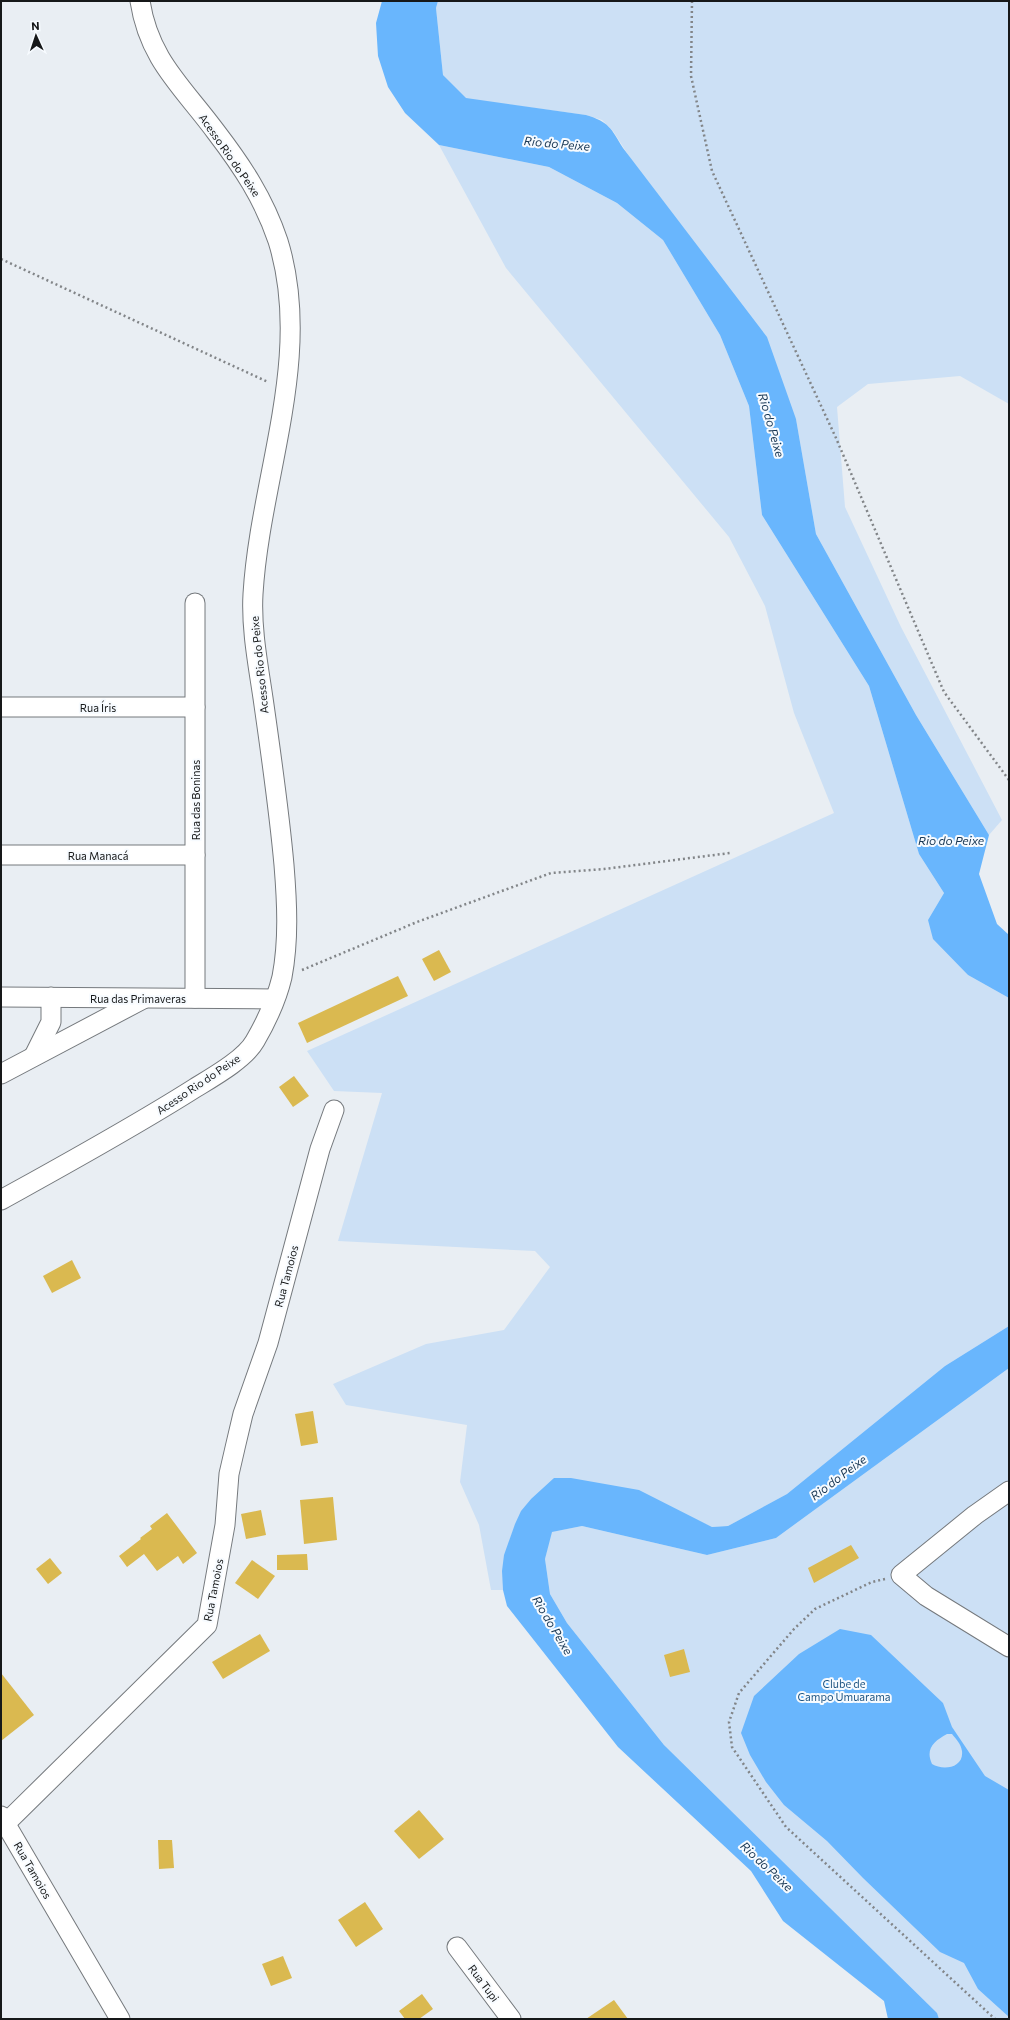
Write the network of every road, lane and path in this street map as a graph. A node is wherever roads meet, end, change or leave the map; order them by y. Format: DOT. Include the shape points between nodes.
graph roads {
  1 [pos="140,1"];
  2 [pos="692,1"];
  3 [pos="1,259"];
  4 [pos="285,390"];
  5 [pos="195,602"];
  6 [pos="1,707"];
  7 [pos="195,707"];
  8 [pos="1009,780"];
  9 [pos="730,853"];
  10 [pos="1,855"];
  11 [pos="195,855"];
  12 [pos="281,979"];
  13 [pos="1,997"];
  14 [pos="51,997"];
  15 [pos="146,998"];
  16 [pos="195,998"];
  17 [pos="274,999"];
  18 [pos="34,1056"];
  19 [pos="1,1074"];
  20 [pos="334,1110"];
  21 [pos="1,1200"];
  22 [pos="1009,1491"];
  23 [pos="901,1575"];
  24 [pos="1009,1647"];
  25 [pos="4,1819"];
  26 [pos="457,1947"];
  27 [pos="120,2019"];
  28 [pos="511,2019"];
  29 [pos="995,2019"];
  1 -- 4 [label="street, Acesso Rio do Peixe" via="142,18 155,52 176,84 215,130 259,193 278,242 290,300 290,343"];
  2 -- 8 [label="path" via="691,76 712,172 836,438 944,692"];
  3 -- 4 [label="path"];
  4 -- 12 [label="street, Acesso Rio do Peixe" via="259,538 253,596 254,640 276,790 287,905 286,946"];
  5 -- 7 [label="street, Rua das Boninas"];
  6 -- 7 [label="street, Rua Íris"];
  7 -- 11 [label="street, Rua das Boninas"];
  9 -- 12 [label="path" via="551,873 418,922"];
  10 -- 11 [label="street, Rua Manacá"];
  11 -- 16 [label="street, Rua das Boninas"];
  12 -- 17 [label="street, Acesso Rio do Peixe"];
  13 -- 14 [label="street, Rua das Primaveras"];
  14 -- 15 [label="street, Rua das Primaveras"];
  14 -- 18 [label="street" via="51,1022"];
  15 -- 16 [label="street, Rua das Primaveras"];
  15 -- 18 [label="street"];
  16 -- 17 [label="street, Rua das Primaveras"];
  17 -- 21 [label="street, Acesso Rio do Peixe" via="254,1045 237,1060 151,1116"];
  18 -- 19 [label="street"];
  20 -- 25 [label="street, Rua Tamoios" via="320,1149 268,1343 234,1448 229,1474 226,1525 207,1626"];
  22 -- 23 [label="street" via="975,1514"];
  23 -- 24 [label="street" via="926,1596"];
  23 -- 29 [label="path" via="872,1582 815,1609 794,1629 739,1693 729,1722 732,1747 786,1827"];
  25 -- 27 [label="street, Rua Tamoios"];
  26 -- 28 [label="street, Rua Tupi"];
}
